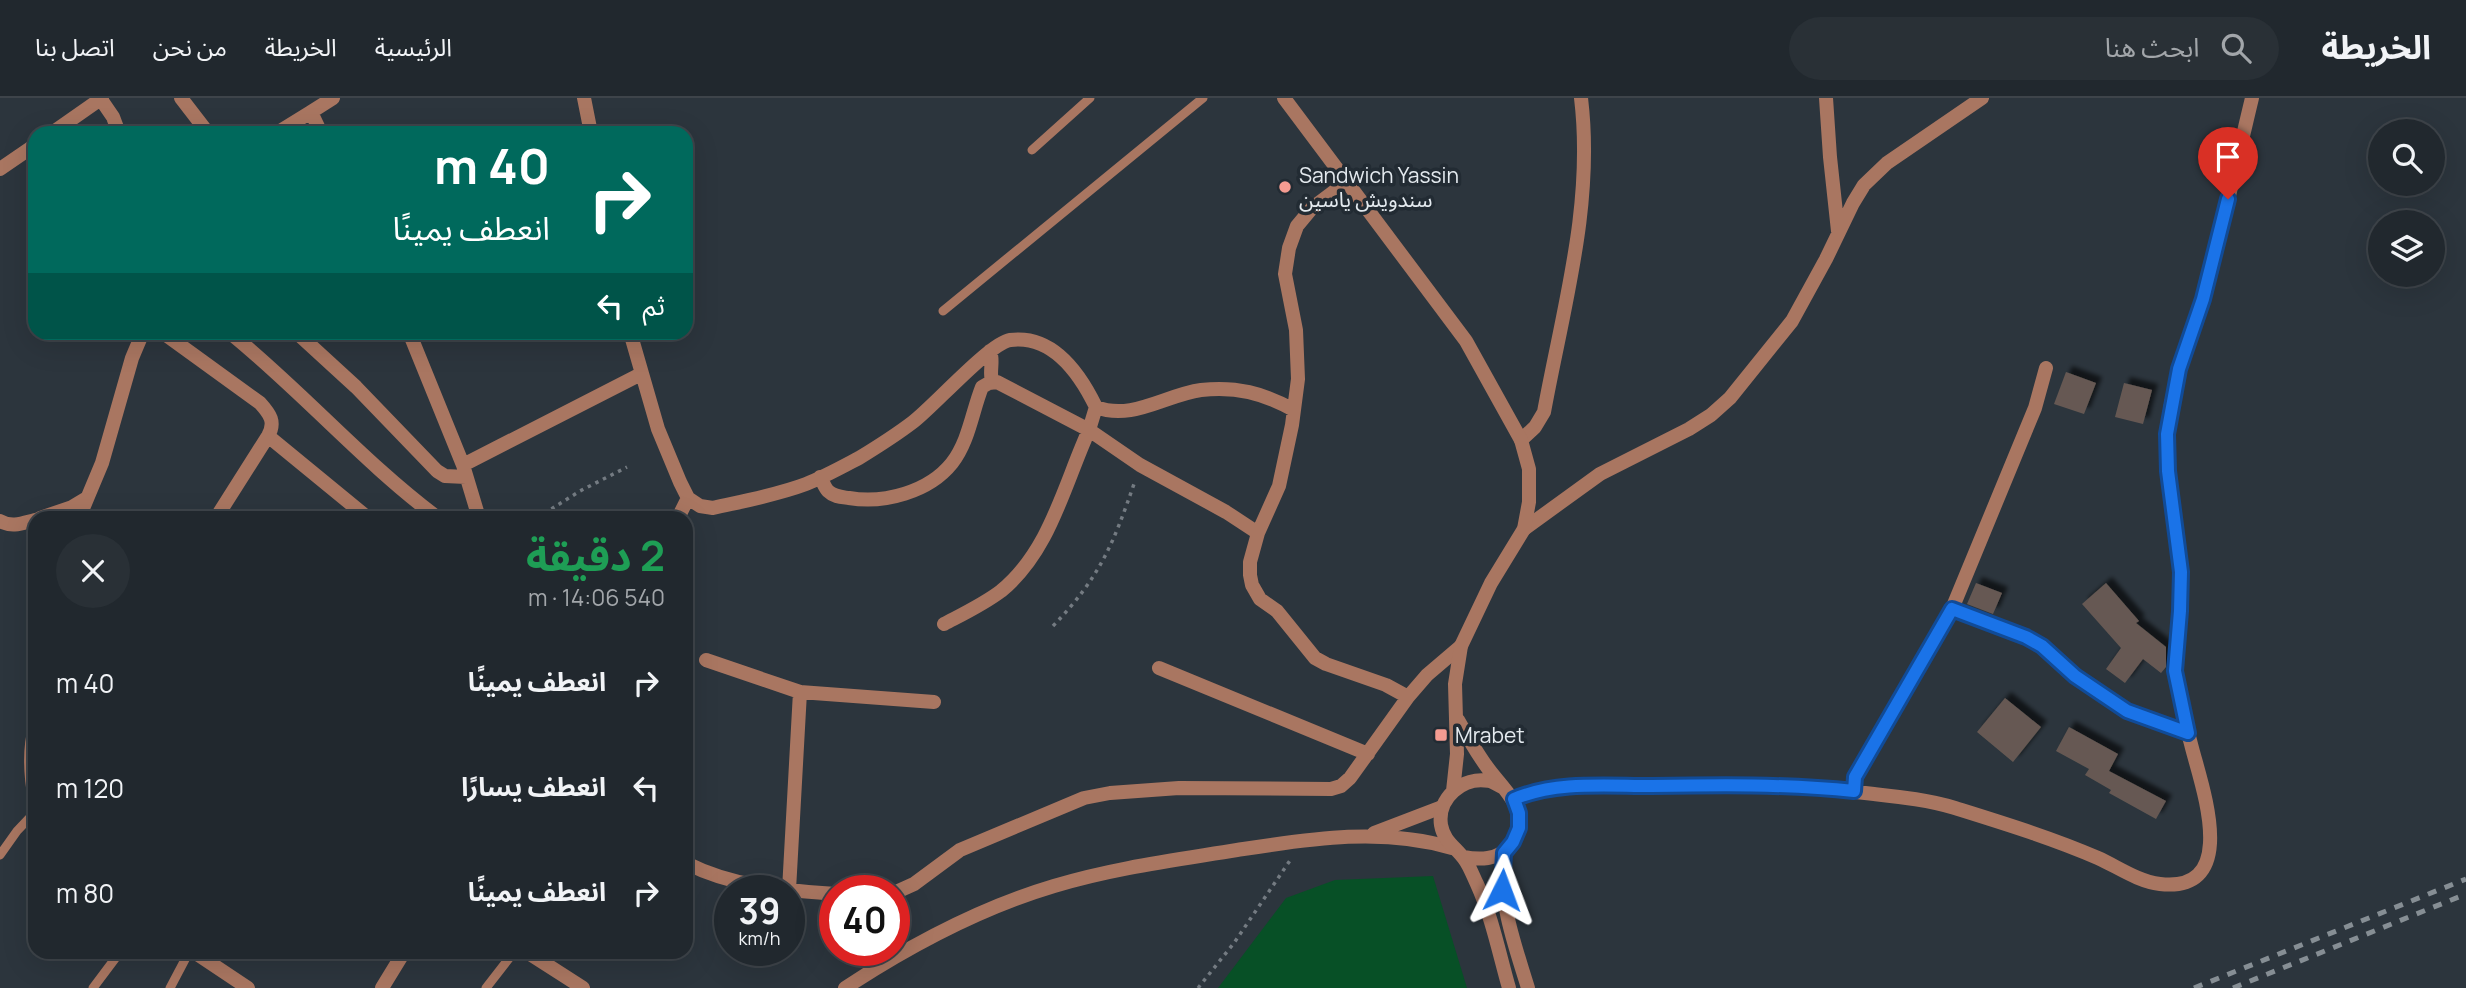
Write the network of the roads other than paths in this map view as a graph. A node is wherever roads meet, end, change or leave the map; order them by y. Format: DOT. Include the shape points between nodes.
graph roads {
  1 [pos="101,98"];
  2 [pos="181,98"];
  3 [pos="333,98"];
  4 [pos="584,98"];
  5 [pos="1090,98"];
  6 [pos="1203,98"];
  7 [pos="1284,98"];
  8 [pos="1581,98"];
  9 [pos="1826,98"];
  10 [pos="1982,98"];
  11 [pos="2252,98"];
  12 [pos="311,112"];
  13 [pos="62,126"];
  14 [pos="116,126"];
  15 [pos="203,126"];
  16 [pos="288,126"];
  17 [pos="318,126"];
  18 [pos="590,126"];
  19 [pos="28,150"];
  20 [pos="1032,150"];
  21 [pos="0,169"];
  22 [pos="1348,181"];
  23 [pos="1838,232"];
  24 [pos="943,311"];
  25 [pos="140,340"];
  26 [pos="173,340"];
  27 [pos="238,340"];
  28 [pos="305,340"];
  29 [pos="412,340"];
  30 [pos="632,340"];
  31 [pos="990,351"];
  32 [pos="2046,368"];
  33 [pos="641,374"];
  34 [pos="992,382"];
  35 [pos="1096,407"];
  36 [pos="1294,411"];
  37 [pos="1089,430"];
  38 [pos="268,436"];
  39 [pos="1521,440"];
  40 [pos="465,471"];
  41 [pos="820,477"];
  42 [pos="88,498"];
  43 [pos="688,498"];
  44 [pos="60,511"];
  45 [pos="82,511"];
  46 [pos="220,511"];
  47 [pos="359,511"];
  48 [pos="430,511"];
  49 [pos="477,511"];
  50 [pos="682,511"];
  51 [pos="0,521"];
  52 [pos="28,522"];
  53 [pos="1524,529"];
  54 [pos="1258,533"];
  55 [pos="1952,609"];
  56 [pos="944,624"];
  57 [pos="1461,646"];
  58 [pos="706,660"];
  59 [pos="1159,668"];
  60 [pos="800,692"];
  61 [pos="1408,698"];
  62 [pos="934,702"];
  63 [pos="1457,717"];
  64 [pos="2188,733"];
  65 [pos="1368,754"];
  66 [pos="1453,791"];
  67 [pos="1854,791"];
  68 [pos="1509,793"];
  69 [pos="1442,807"];
  70 [pos="28,819"];
  71 [pos="1366,836"];
  72 [pos="1458,853"];
  73 [pos="1504,853"];
  74 [pos="0,856"];
  75 [pos="693,866"];
  76 [pos="717,875"];
  77 [pos="790,875"];
  78 [pos="910,886"];
  79 [pos="115,959"];
  80 [pos="188,959"];
  81 [pos="203,959"];
  82 [pos="400,959"];
  83 [pos="509,959"];
  84 [pos="538,959"];
  85 [pos="245,987"];
  86 [pos="93,988"];
  87 [pos="170,988"];
  88 [pos="382,988"];
  89 [pos="486,988"];
  90 [pos="583,988"];
  91 [pos="845,988"];
  92 [pos="1509,988"];
  93 [pos="1528,988"];
  1 -- 13 [label="street"];
  1 -- 14 [label="street"];
  2 -- 15 [label="street"];
  3 -- 12 [label="street"];
  4 -- 18 [label="street"];
  5 -- 20 [label="lane"];
  6 -- 24 [label="lane"];
  7 -- 22 [label="street"];
  8 -- 39 [label="street" via="1586,167 1568,299 1544,412"];
  9 -- 23 [label="street"];
  10 -- 23 [label="street" via="1886,163 1853,203"];
  11 -- 64 [label="street" via="2203,299 2179,369 2167,434 2181,572 2175,671"];
  12 -- 16 [label="street"];
  12 -- 17 [label="street"];
  19 -- 21 [label="street"];
  22 -- 36 [label="street" via="1312,208 1297,226 1289,248 1285,274 1296,330 1298,379"];
  22 -- 39 [label="street" via="1466,341"];
  23 -- 53 [label="street" via="1792,321 1730,398 1689,429 1600,474"];
  25 -- 42 [label="street"];
  26 -- 38 [label="street" via="260,403 273,424"];
  27 -- 48 [label="street"];
  28 -- 40 [label="street" via="437,471 444,476"];
  29 -- 40 [label="street"];
  30 -- 33 [label="street"];
  31 -- 34 [label="street"];
  31 -- 35 [label="street" via="1006,340 1021,339 1058,354 1072,366"];
  31 -- 41 [label="street" via="914,422"];
  32 -- 55 [label="street" via="2035,408"];
  33 -- 40 [label="street"];
  33 -- 43 [label="street" via="666,453"];
  34 -- 37 [label="street"];
  34 -- 41 [label="street" via="982,387 966,438 952,463 934,480 883,500 858,500 836,496"];
  35 -- 36 [label="street" via="1108,412 1129,411 1200,390 1247,390"];
  35 -- 37 [label="street"];
  36 -- 54 [label="street" via="1279,486"];
  37 -- 54 [label="street"];
  37 -- 56 [label="street" via="1030,561 1002,590"];
  38 -- 46 [label="street"];
  38 -- 47 [label="street"];
  39 -- 53 [label="street" via="1530,481"];
  40 -- 49 [label="street"];
  41 -- 43 [label="street" via="713,508"];
  42 -- 44 [label="street"];
  42 -- 45 [label="street"];
  43 -- 50 [label="street"];
  51 -- 52 [label="street" via="7,525"];
  53 -- 57 [label="street"];
  54 -- 61 [label="street" via="1250,575 1260,599 1278,611 1315,658"];
  55 -- 64 [label="street" via="2026,637 2127,711"];
  55 -- 67 [label="street" via="1855,777"];
  57 -- 61 [label="street" via="1426,675"];
  57 -- 63 [label="street" via="1455,684"];
  58 -- 60 [label="street"];
  59 -- 65 [label="street"];
  60 -- 62 [label="street"];
  60 -- 77 [label="street"];
  61 -- 65 [label="street"];
  63 -- 66 [label="street"];
  63 -- 68 [label="street" via="1479,756"];
  64 -- 67 [label="street" via="2211,838 2209,858 2199,875 2183,884 2158,884 2134,877 2087,854 1951,807"];
  65 -- 78 [label="street" via="1350,778 1331,789 1179,788 1084,799 960,850"];
  66 -- 68 [label="street" via="1475,780 1490,781"];
  66 -- 69 [label="street"];
  67 -- 68 [label="street" via="1746,785 1576,787"];
  68 -- 73 [label="street" via="1519,813 1519,828"];
  69 -- 71 [label="street"];
  69 -- 72 [label="street" via="1444,836"];
  70 -- 74 [label="lane"];
  71 -- 72 [label="street" via="1410,838"];
  71 -- 91 [label="street" via="1304,839 1054,886 929,937"];
  72 -- 73 [label="street" via="1478,859"];
  72 -- 92 [label="street" via="1485,904"];
  73 -- 93 [label="street" via="1504,909"];
  75 -- 76 [label="street"];
  79 -- 86 [label="lane"];
  80 -- 87 [label="lane"];
  81 -- 85 [label="street"];
  82 -- 88 [label="street"];
  83 -- 89 [label="lane"];
  84 -- 90 [label="street"];
}
